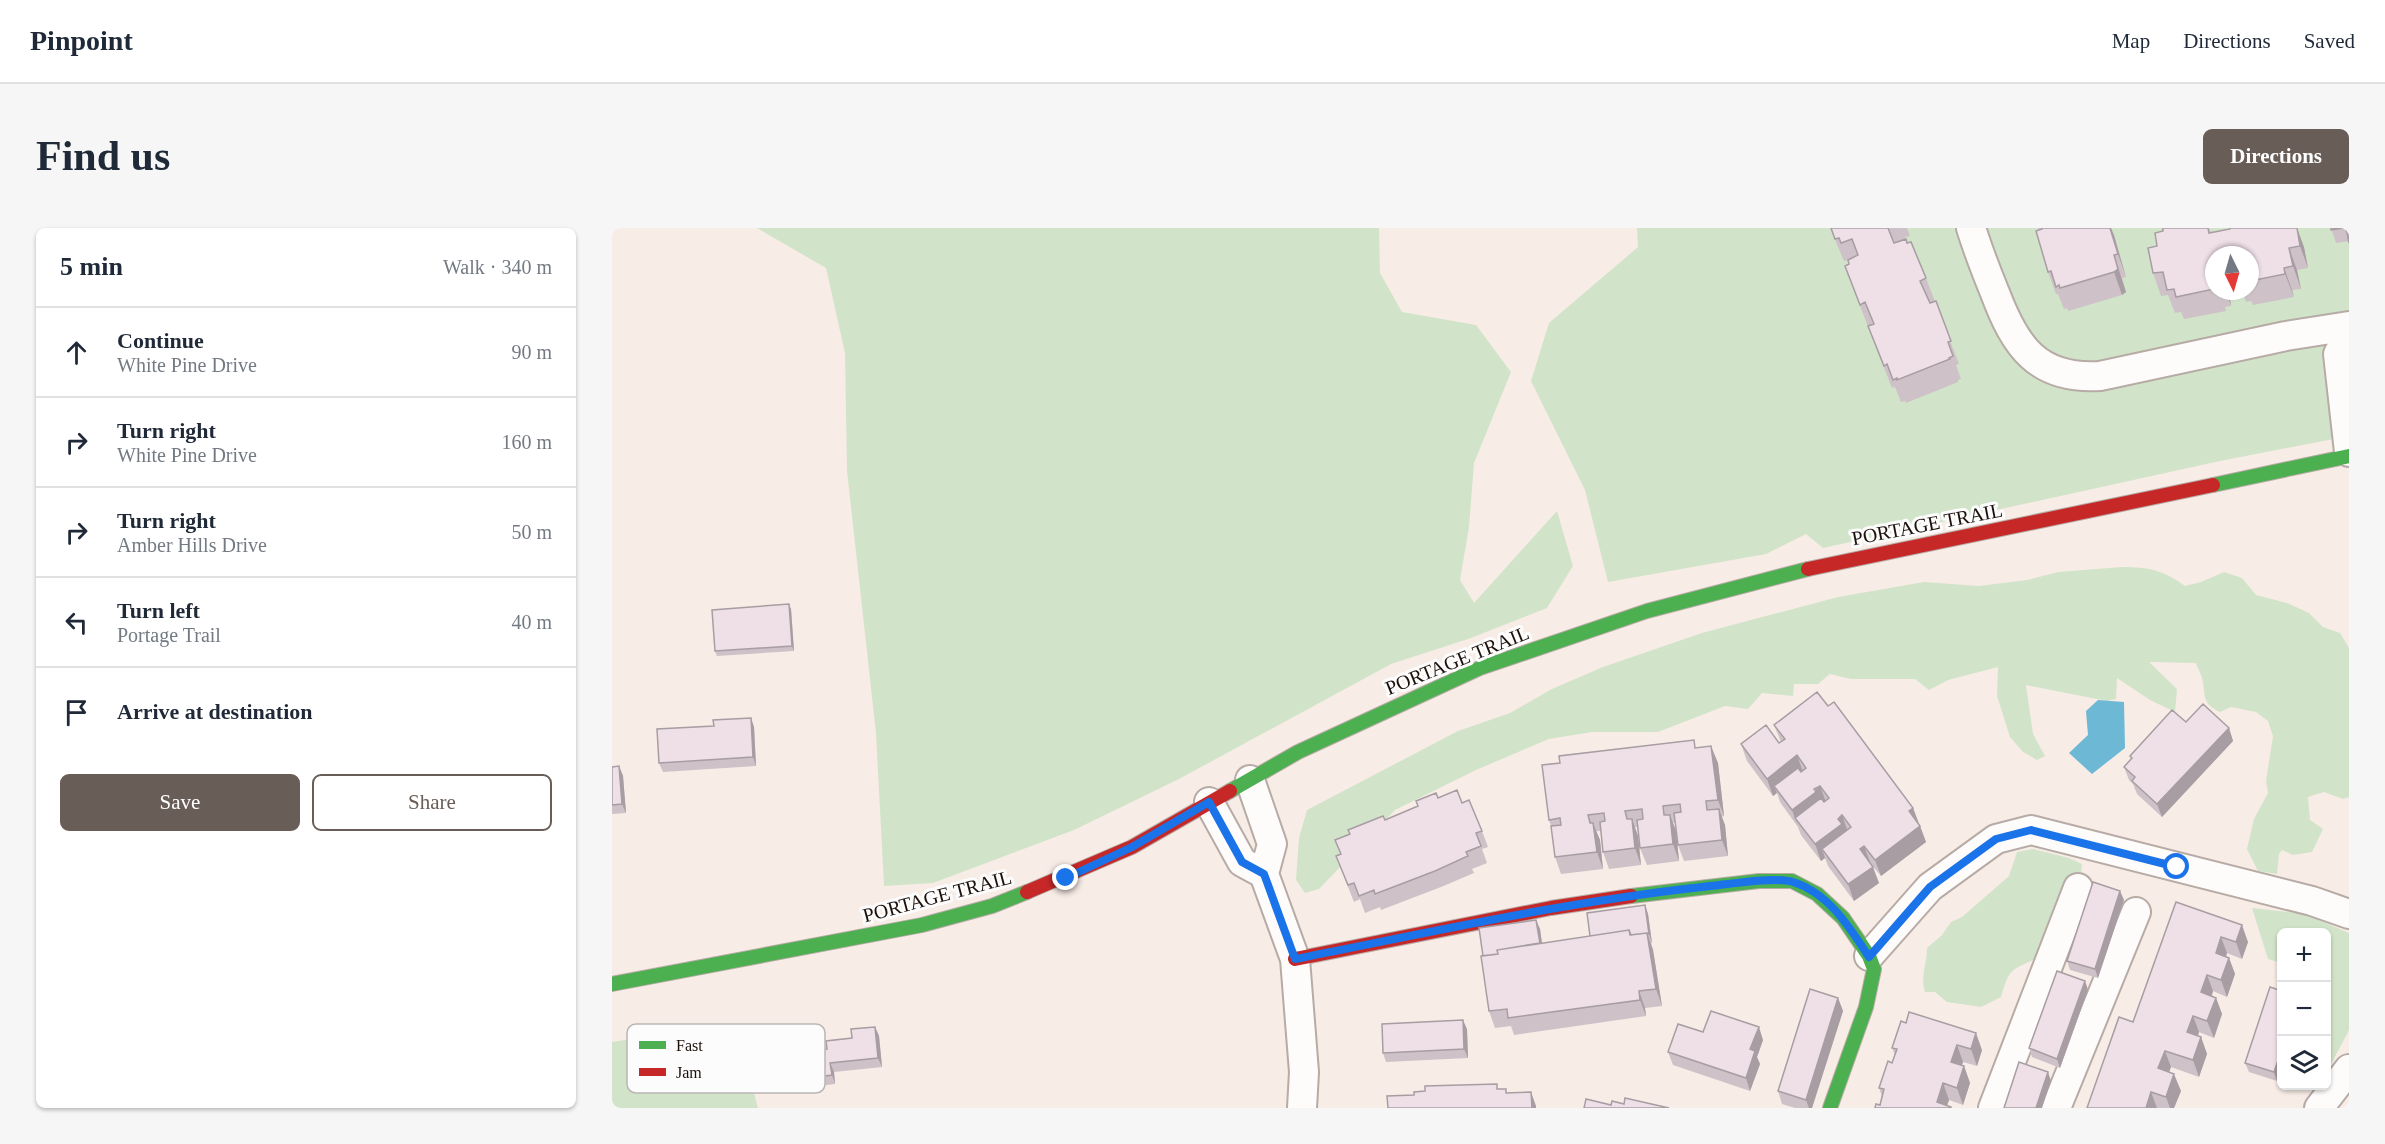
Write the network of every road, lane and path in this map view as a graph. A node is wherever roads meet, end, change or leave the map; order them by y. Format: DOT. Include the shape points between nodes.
graph roads {
  1 [pos="1971,228"];
  2 [pos="2349,326"];
  3 [pos="2349,334"];
  4 [pos="2349,454"];
  5 [pos="1250,780"];
  6 [pos="1209,802"];
  7 [pos="1264,874"];
  8 [pos="2078,888"];
  9 [pos="2136,912"];
  10 [pos="2349,914"];
  11 [pos="1869,957"];
  12 [pos="1295,959"];
  13 [pos="612,984"];
  14 [pos="2349,1069"];
  15 [pos="1302,1108"];
  16 [pos="1830,1108"];
  17 [pos="1993,1108"];
  18 [pos="2056,1108"];
  19 [pos="2319,1108"];
  1 -- 2 [label="street" via="2011,332 2031,356 2065,373 2100,376"];
  3 -- 4 [label="street" via="2338,354"];
  4 -- 5 [label="main road, PORTAGE TRAIL" via="1992,532 1839,561 1647,610 1480,668 1352,726"];
  5 -- 6 [label="main road, PORTAGE TRAIL"];
  5 -- 7 [label="street" via="1272,844"];
  6 -- 7 [label="street" via="1242,862"];
  6 -- 13 [label="main road, PORTAGE TRAIL" via="1132,847 992,906 922,925"];
  7 -- 12 [label="street"];
  8 -- 17 [label="street"];
  9 -- 18 [label="street"];
  10 -- 11 [label="street" via="2312,901 2031,830 1996,839 1930,887"];
  11 -- 12 [label="main road" via="1843,918 1817,894 1792,881 1759,881 1551,908"];
  11 -- 16 [label="main road" via="1874,969 1866,1007"];
  12 -- 15 [label="street" via="1304,1072"];
  14 -- 19 [label="street"];
}
